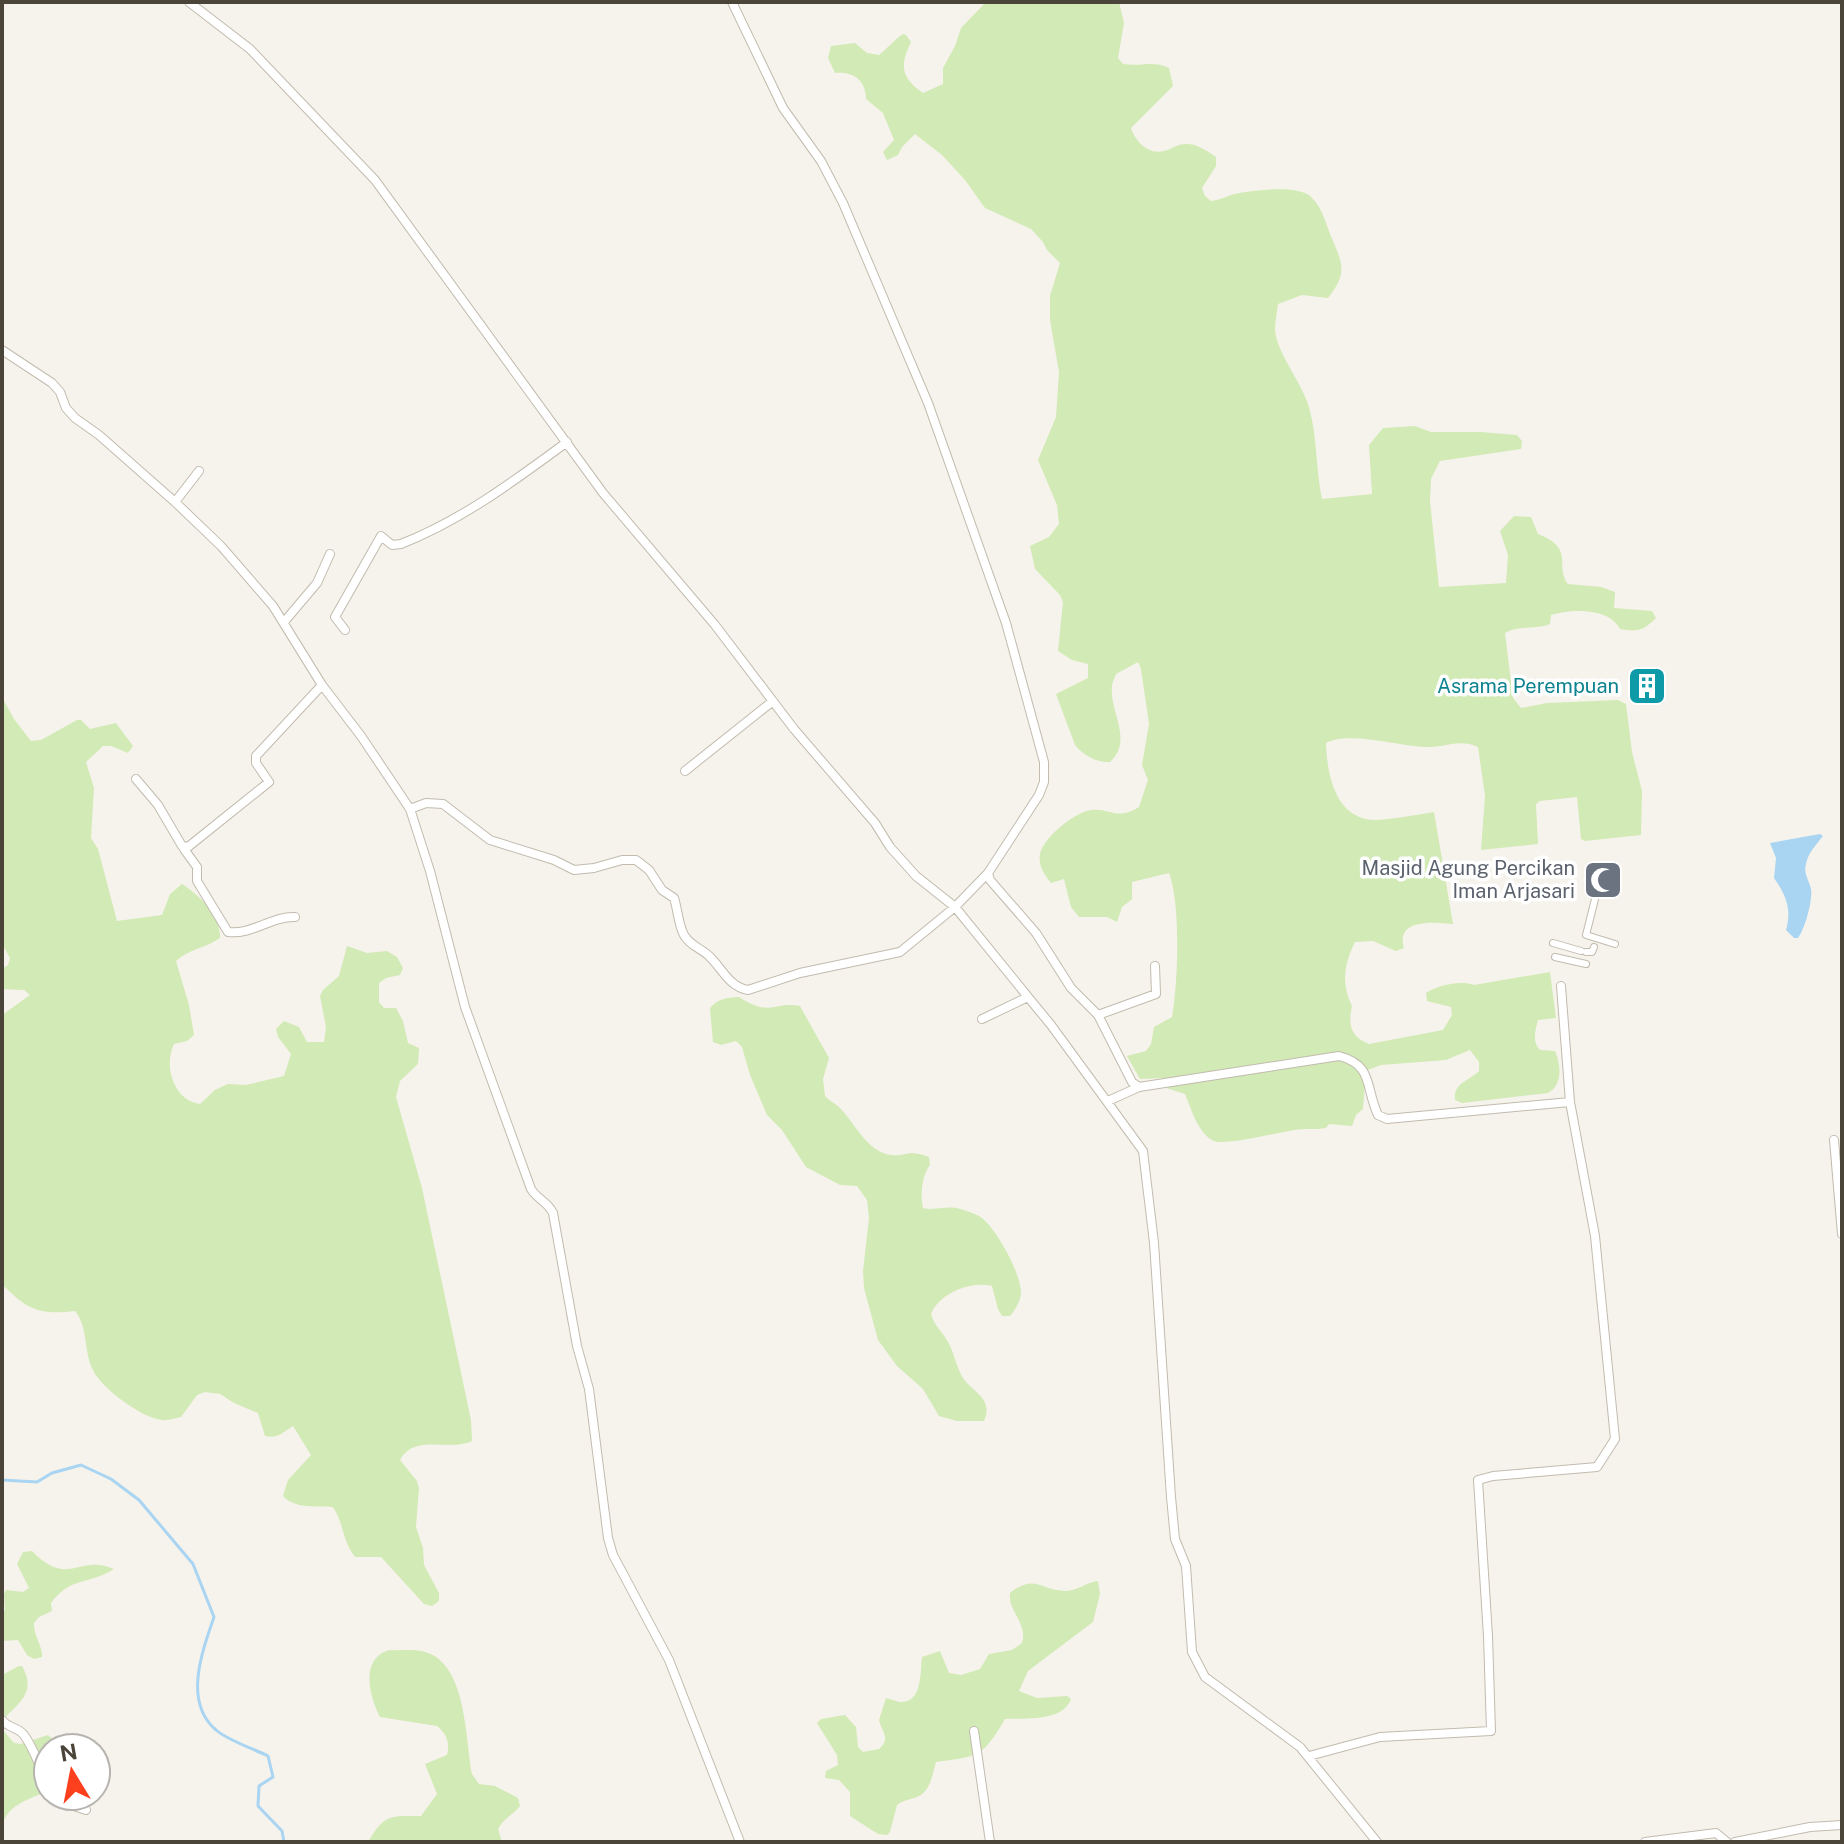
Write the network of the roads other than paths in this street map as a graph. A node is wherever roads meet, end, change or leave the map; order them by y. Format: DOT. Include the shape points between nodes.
graph roads {
  1 [pos="189,2"];
  2 [pos="732,2"];
  3 [pos="2,350"];
  4 [pos="567,442"];
  5 [pos="199,471"];
  6 [pos="175,502"];
  7 [pos="330,554"];
  8 [pos="284,622"];
  9 [pos="345,630"];
  10 [pos="322,685"];
  11 [pos="773,701"];
  12 [pos="685,771"];
  13 [pos="136,779"];
  14 [pos="410,809"];
  15 [pos="184,849"];
  16 [pos="988,873"];
  17 [pos="1595,899"];
  18 [pos="955,907"];
  19 [pos="295,917"];
  20 [pos="1596,942"];
  21 [pos="1553,943"];
  22 [pos="1615,944"];
  23 [pos="1563,953"];
  24 [pos="1579,954"];
  25 [pos="1586,964"];
  26 [pos="1155,966"];
  27 [pos="1561,986"];
  28 [pos="1028,997"];
  29 [pos="1098,1015"];
  30 [pos="982,1019"];
  31 [pos="1139,1087"];
  32 [pos="1108,1101"];
  33 [pos="1570,1102"];
  34 [pos="1834,1140"];
  35 [pos="1842,1234"];
  36 [pos="2,1720"];
  37 [pos="974,1731"];
  38 [pos="32,1749"];
  39 [pos="1309,1756"];
  40 [pos="1842,1825"];
  41 [pos="740,1842"];
  42 [pos="990,1842"];
  43 [pos="1377,1842"];
  44 [pos="1645,1842"];
  45 [pos="1727,1842"];
  46 [pos="1735,1842"];
  1 -- 4 [label="street" via="250,49 375,180"];
  2 -- 16 [label="street" via="783,108 843,203 928,403 1006,623 1045,773 1039,795"];
  3 -- 6 [label="street" via="52,383 75,418"];
  4 -- 9 [label="street" via="449,522 401,544 392,545 381,536 337,611 335,617"];
  4 -- 11 [label="street"];
  5 -- 6 [label="street"];
  6 -- 8 [label="street" via="221,546"];
  7 -- 8 [label="street" via="317,583"];
  8 -- 10 [label="street"];
  10 -- 14 [label="street"];
  10 -- 15 [label="street" via="256,756 269,782"];
  11 -- 12 [label="street"];
  11 -- 18 [label="street" via="890,847"];
  13 -- 15 [label="street"];
  14 -- 18 [label="street" via="443,804 490,840 574,870 636,860 674,898 688,941 742,989 900,952"];
  14 -- 41 [label="street" via="485,1068 531,1189 553,1213 589,1389 613,1555 669,1660"];
  15 -- 19 [label="street" via="228,932"];
  16 -- 18 [label="street"];
  16 -- 29 [label="street" via="1071,988"];
  17 -- 20 [label="street" via="1585,934"];
  18 -- 28 [label="street"];
  20 -- 22 [label="street"];
  20 -- 24 [label="street" via="1592,952"];
  21 -- 23 [label="street"];
  23 -- 24 [label="street"];
  23 -- 24 [label="street"];
  24 -- 25 [label="street"];
  26 -- 29 [label="street" via="1156,994"];
  27 -- 33 [label="street"];
  28 -- 30 [label="street"];
  28 -- 32 [label="street"];
  29 -- 31 [label="street"];
  31 -- 32 [label="street"];
  31 -- 33 [label="street" via="1339,1056 1363,1069 1378,1115 1387,1119"];
  32 -- 39 [label="street" via="1143,1151 1175,1539 1186,1566 1192,1652 1205,1677"];
  33 -- 39 [label="street" via="1595,1236 1615,1439 1597,1467 1478,1480 1491,1731 1380,1737"];
  34 -- 35 [label="street"];
  36 -- 38 [label="street" via="23,1733"];
  37 -- 42 [label="street"];
  39 -- 43 [label="street"];
  40 -- 46 [label="street"];
  44 -- 45 [label="street" via="1716,1833"];
}
